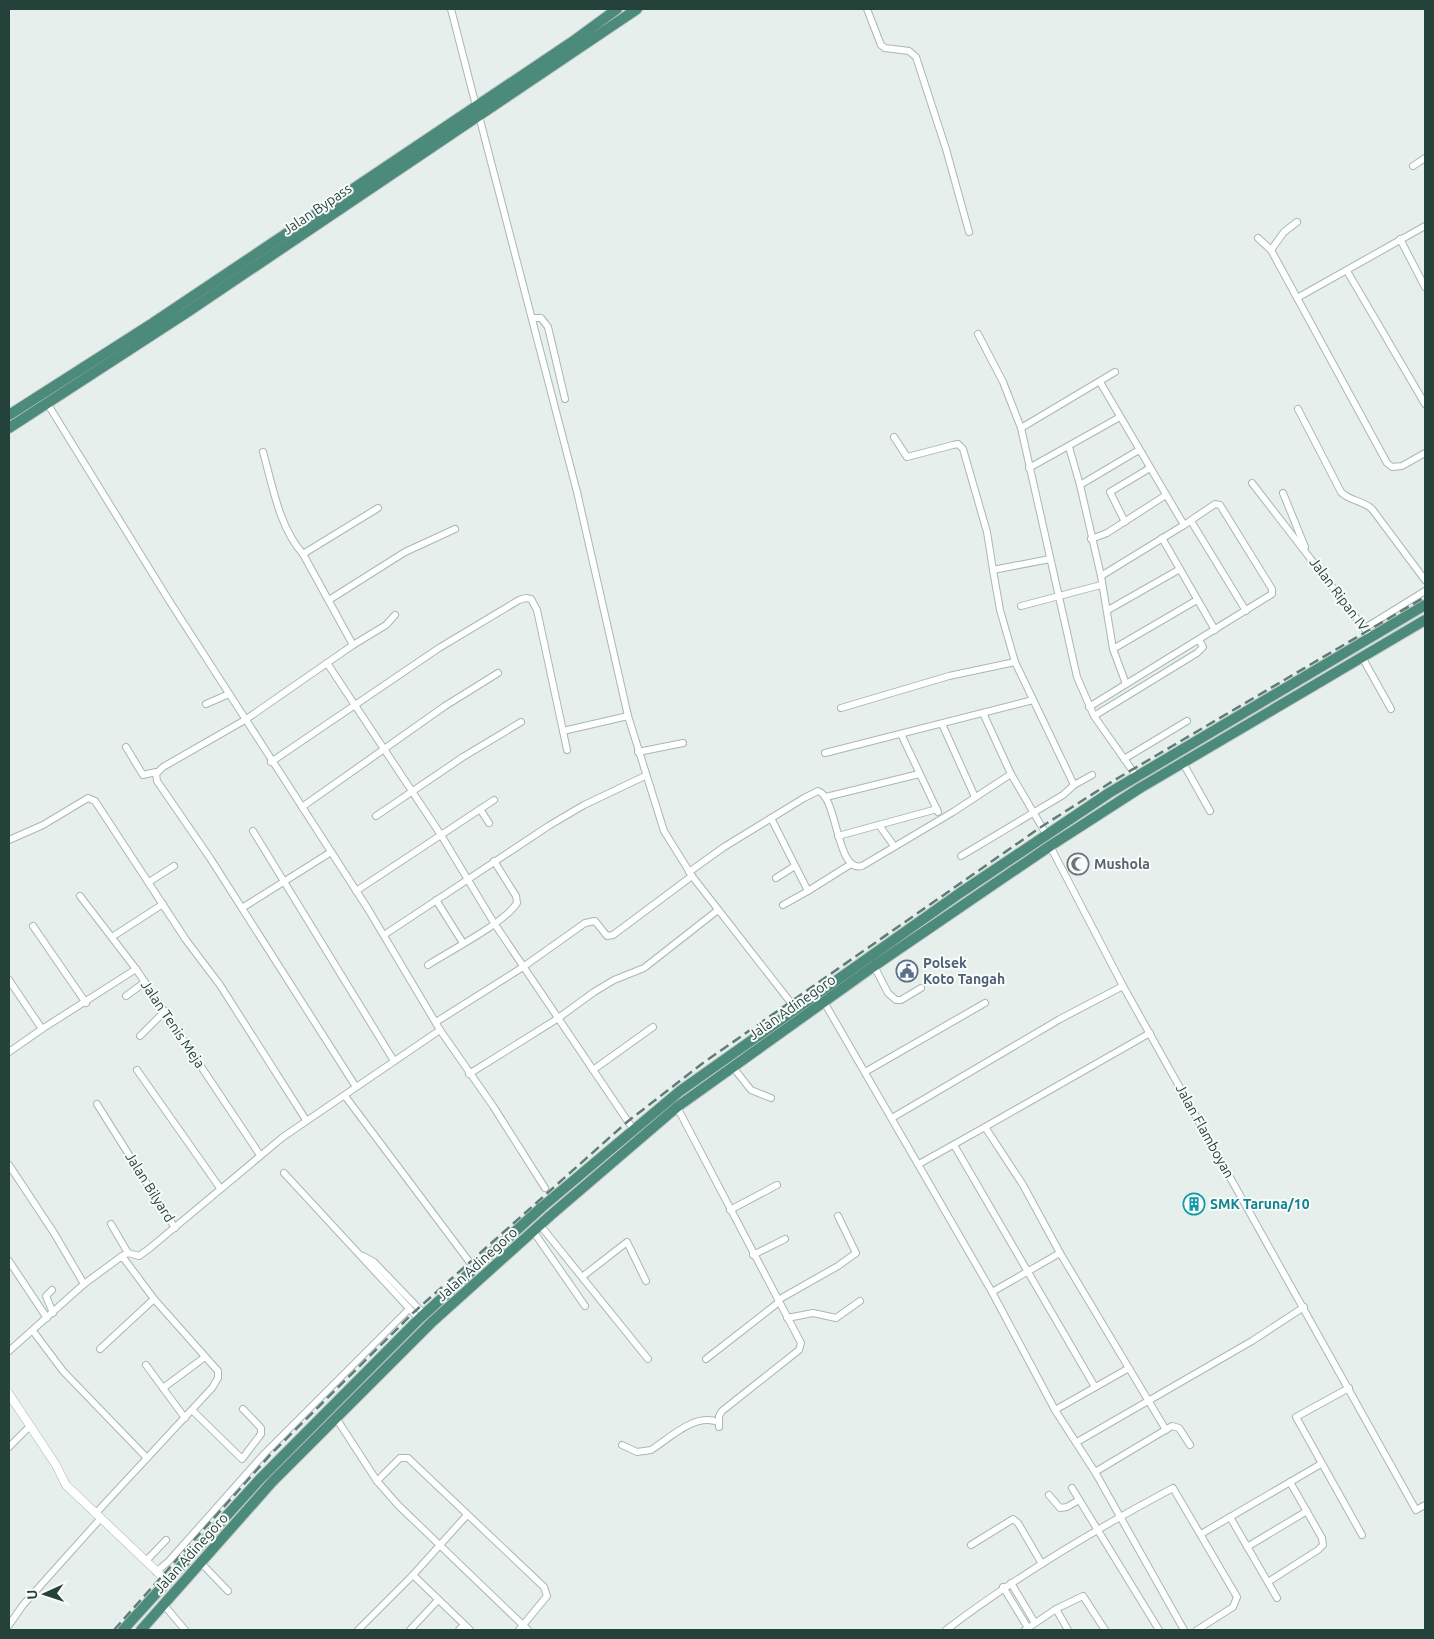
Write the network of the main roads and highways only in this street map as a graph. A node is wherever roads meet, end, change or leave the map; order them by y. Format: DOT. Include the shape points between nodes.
graph roads {
  1 [pos="617,9"];
  2 [pos="637,9"];
  3 [pos="478,111"];
  4 [pos="9,415"];
  5 [pos="9,428"];
  6 [pos="1425,605"];
  7 [pos="1425,620"];
  8 [pos="1280,690"];
  9 [pos="1267,698"];
  10 [pos="1287,702"];
  11 [pos="1274,709"];
  12 [pos="561,1190"];
  13 [pos="568,1200"];
  14 [pos="542,1207"];
  15 [pos="551,1215"];
  16 [pos="123,1630"];
  17 [pos="141,1630"];
  1 -- 3 [label="highway, Jalan Bypass"];
  2 -- 3 [label="highway, Jalan Bypass"];
  3 -- 4 [label="highway, Jalan Bypass"];
  3 -- 5 [label="highway, Jalan Bypass" via="189,312"];
  6 -- 8 [label="highway" via="1368,632"];
  7 -- 10 [label="highway, Jalan Adinegoro"];
  8 -- 9 [label="highway"];
  8 -- 10 [label="highway"];
  9 -- 11 [label="highway"];
  9 -- 12 [label="highway" via="1046,834 795,1008 680,1091"];
  10 -- 11 [label="highway, Jalan Adinegoro"];
  11 -- 13 [label="highway, Jalan Adinegoro" via="1050,846 874,966 677,1107"];
  12 -- 13 [label="highway" via="560,1196"];
  12 -- 14 [label="highway"];
  13 -- 15 [label="highway, Jalan Adinegoro"];
  14 -- 15 [label="highway" via="548,1208"];
  14 -- 16 [label="highway" via="421,1317 259,1480"];
  15 -- 17 [label="highway, Jalan Adinegoro" via="432,1322 272,1482"];
}
